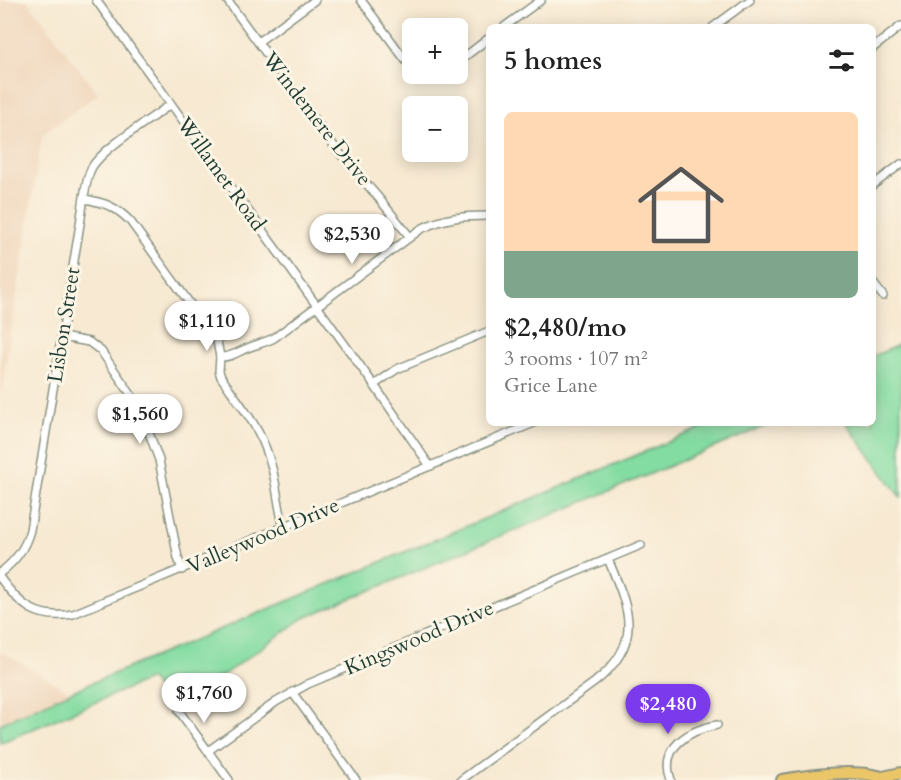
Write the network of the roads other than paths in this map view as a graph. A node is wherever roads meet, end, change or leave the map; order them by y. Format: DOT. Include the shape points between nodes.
graph roads {
  1 [pos="96,0"];
  2 [pos="227,0"];
  3 [pos="315,0"];
  4 [pos="361,0"];
  5 [pos="541,0"];
  6 [pos="750,0"];
  7 [pos="508,24"];
  8 [pos="717,24"];
  9 [pos="901,26"];
  10 [pos="486,40"];
  11 [pos="258,42"];
  12 [pos="876,46"];
  13 [pos="468,54"];
  14 [pos="402,55"];
  15 [pos="171,104"];
  16 [pos="901,164"];
  17 [pos="876,182"];
  18 [pos="85,199"];
  19 [pos="486,216"];
  20 [pos="410,237"];
  21 [pos="876,287"];
  22 [pos="883,296"];
  23 [pos="317,307"];
  24 [pos="486,333"];
  25 [pos="62,337"];
  26 [pos="220,357"];
  27 [pos="374,385"];
  28 [pos="527,426"];
  29 [pos="430,466"];
  30 [pos="284,526"];
  31 [pos="641,546"];
  32 [pos="608,559"];
  33 [pos="182,570"];
  34 [pos="0,573"];
  35 [pos="0,578"];
  36 [pos="292,692"];
  37 [pos="179,711"];
  38 [pos="717,724"];
  39 [pos="208,751"];
  40 [pos="901,773"];
  41 [pos="885,779"];
  42 [pos="229,780"];
  43 [pos="356,780"];
  44 [pos="461,780"];
  45 [pos="671,780"];
  46 [pos="782,780"];
  1 -- 15 [label="street, Willamet Road"];
  2 -- 11 [label="street, Windemere Drive"];
  3 -- 11 [label="street"];
  4 -- 14 [label="street"];
  5 -- 7 [label="street"];
  6 -- 8 [label="street"];
  9 -- 12 [label="street"];
  10 -- 13 [label="street"];
  11 -- 20 [label="street, Windemere Drive" via="337,150"];
  15 -- 18 [label="street, Lisbon Street" via="101,155 91,169"];
  15 -- 23 [label="street, Willamet Road"];
  16 -- 17 [label="street"];
  18 -- 25 [label="street, Lisbon Street"];
  18 -- 26 [label="street" via="113,207 130,221 217,341"];
  19 -- 20 [label="street" via="442,219"];
  20 -- 23 [label="street"];
  21 -- 22 [label="street"];
  23 -- 26 [label="street" via="274,338 230,357"];
  23 -- 27 [label="street, Willamet Road"];
  24 -- 27 [label="street" via="397,369"];
  25 -- 33 [label="street" via="89,342 101,351 144,419 159,459"];
  25 -- 34 [label="street, Lisbon Street" via="30,530 23,550"];
  26 -- 30 [label="street" via="221,377 264,444"];
  27 -- 29 [label="street, Willamet Road"];
  28 -- 29 [label="street, Valleywood Drive"];
  29 -- 30 [label="street, Valleywood Drive"];
  30 -- 33 [label="street, Valleywood Drive"];
  31 -- 32 [label="street, Kingswood Drive"];
  32 -- 36 [label="street, Kingswood Drive"];
  32 -- 44 [label="street" via="628,615 620,657 606,674"];
  33 -- 35 [label="street, Valleywood Drive" via="64,616 32,610"];
  36 -- 39 [label="street, Kingswood Drive"];
  36 -- 43 [label="street"];
  37 -- 39 [label="street"];
  38 -- 45 [label="street" via="696,730 674,748 668,769"];
  39 -- 42 [label="street"];
  40 -- 41 [label="main road"];
  41 -- 46 [label="main road" via="829,773"];
}
